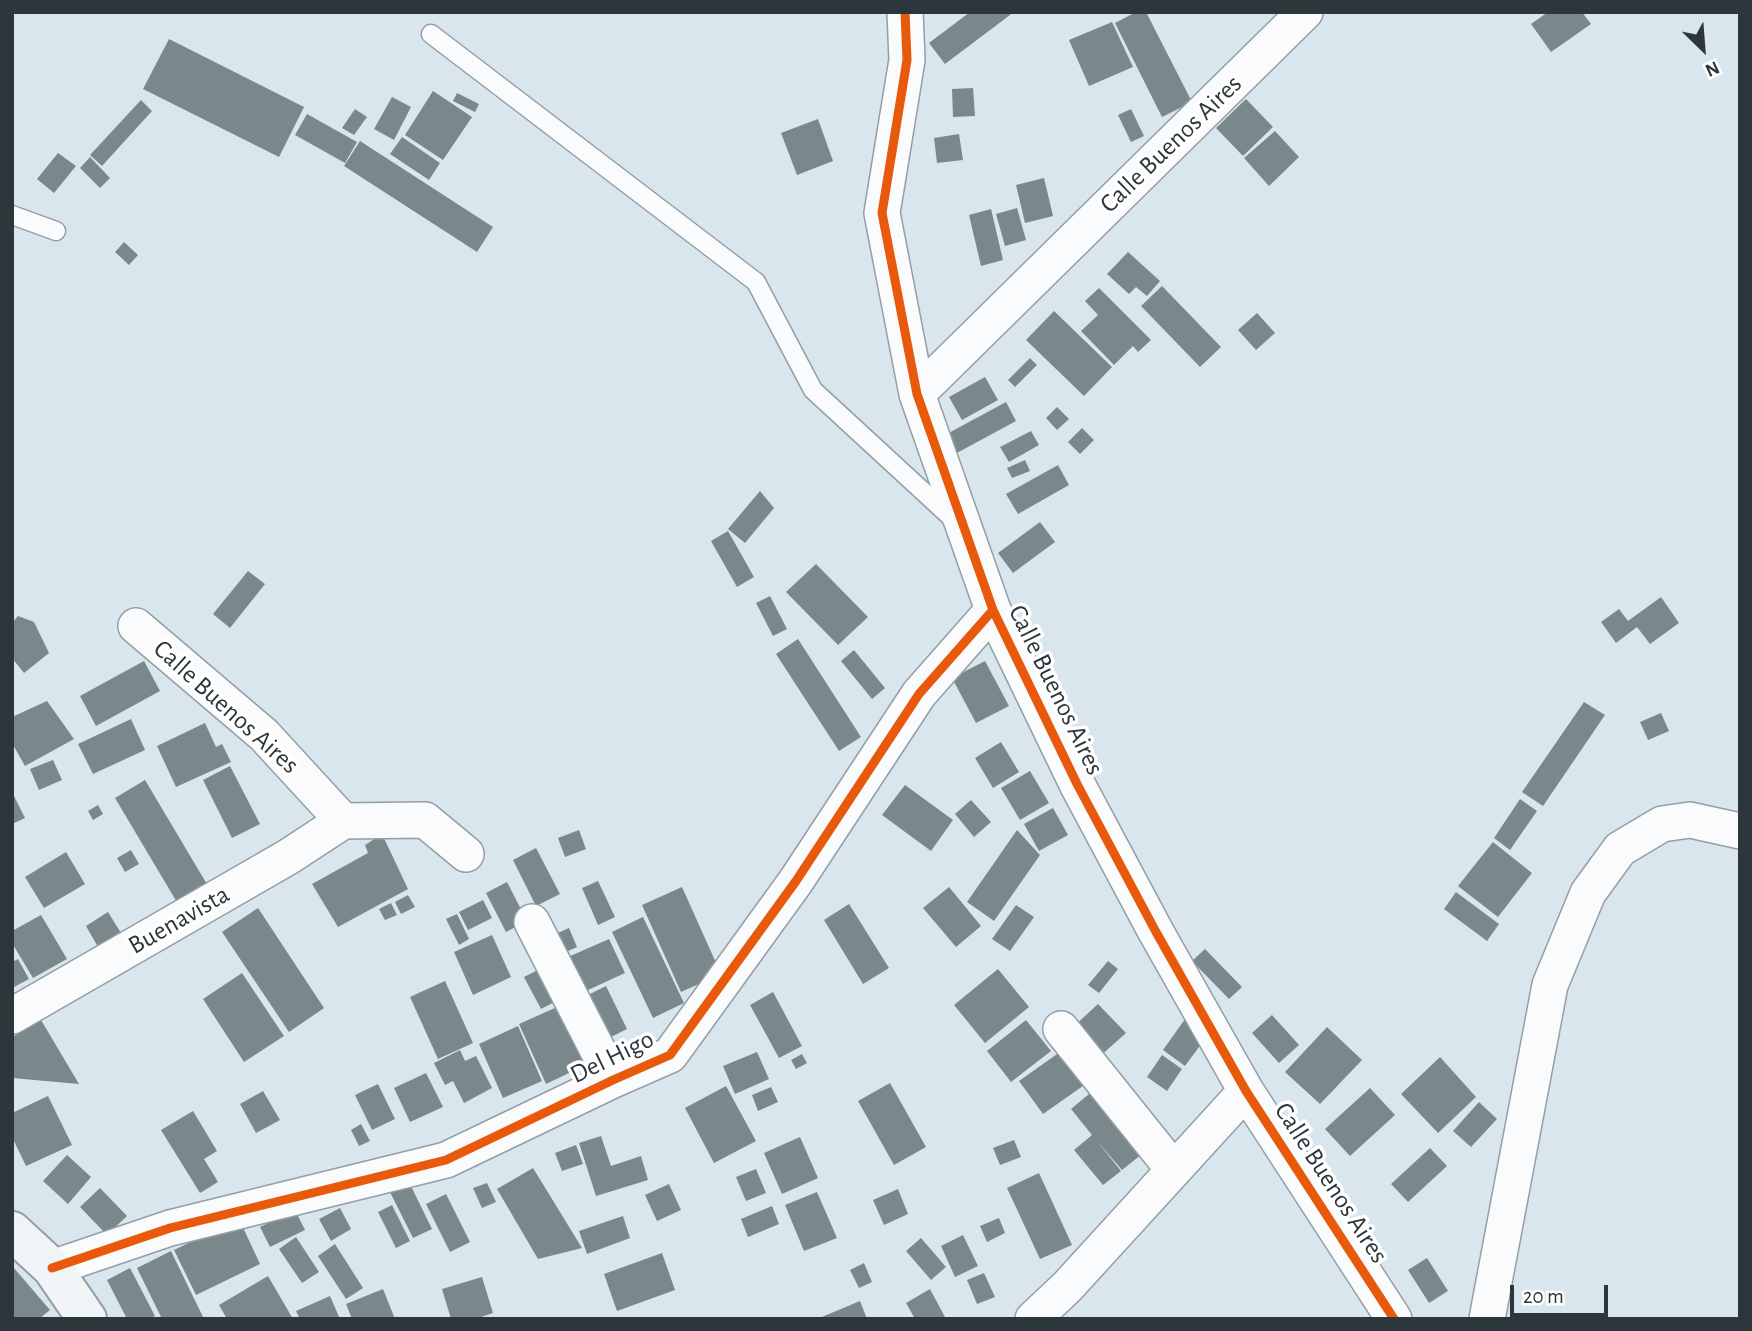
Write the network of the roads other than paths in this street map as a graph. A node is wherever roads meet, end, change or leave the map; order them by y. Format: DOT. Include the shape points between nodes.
graph roads {
  1 [pos="905,12"];
  2 [pos="1305,12"];
  3 [pos="431,34"];
  4 [pos="12,215"];
  5 [pos="56,231"];
  6 [pos="917,394"];
  7 [pos="964,529"];
  8 [pos="993,610"];
  9 [pos="136,626"];
  10 [pos="343,821"];
  11 [pos="1740,831"];
  12 [pos="466,854"];
  13 [pos="532,922"];
  14 [pos="12,1016"];
  15 [pos="1061,1029"];
  16 [pos="613,1080"];
  17 [pos="1246,1091"];
  18 [pos="1174,1170"];
  19 [pos="12,1231"];
  20 [pos="52,1268"];
  21 [pos="87,1319"];
  22 [pos="1033,1319"];
  23 [pos="1394,1319"];
  24 [pos="1487,1319"];
  1 -- 6 [label="street, Calle Buenos Aires" via="907,60 882,213"];
  2 -- 6 [label="street, Calle Buenos Aires"];
  3 -- 7 [label="lane" via="756,282 813,390"];
  4 -- 5 [label="lane"];
  6 -- 7 [label="street, Calle Buenos Aires"];
  7 -- 8 [label="street, Calle Buenos Aires"];
  8 -- 16 [label="street, Del Higo" via="919,694 796,881 670,1055"];
  8 -- 17 [label="street, Calle Buenos Aires" via="1077,785"];
  9 -- 10 [label="street, Calle Buenos Aires" via="264,735"];
  10 -- 12 [label="street" via="425,820"];
  10 -- 14 [label="street, Buenavista"];
  11 -- 24 [label="street" via="1690,820 1662,824 1620,849 1588,893 1550,985"];
  13 -- 16 [label="street"];
  15 -- 18 [label="street"];
  16 -- 20 [label="street, Del Higo" via="446,1160 170,1228"];
  17 -- 18 [label="street"];
  17 -- 23 [label="street, Calle Buenos Aires"];
  18 -- 22 [label="street"];
  19 -- 20 [label="street"];
  20 -- 21 [label="street"];
}
